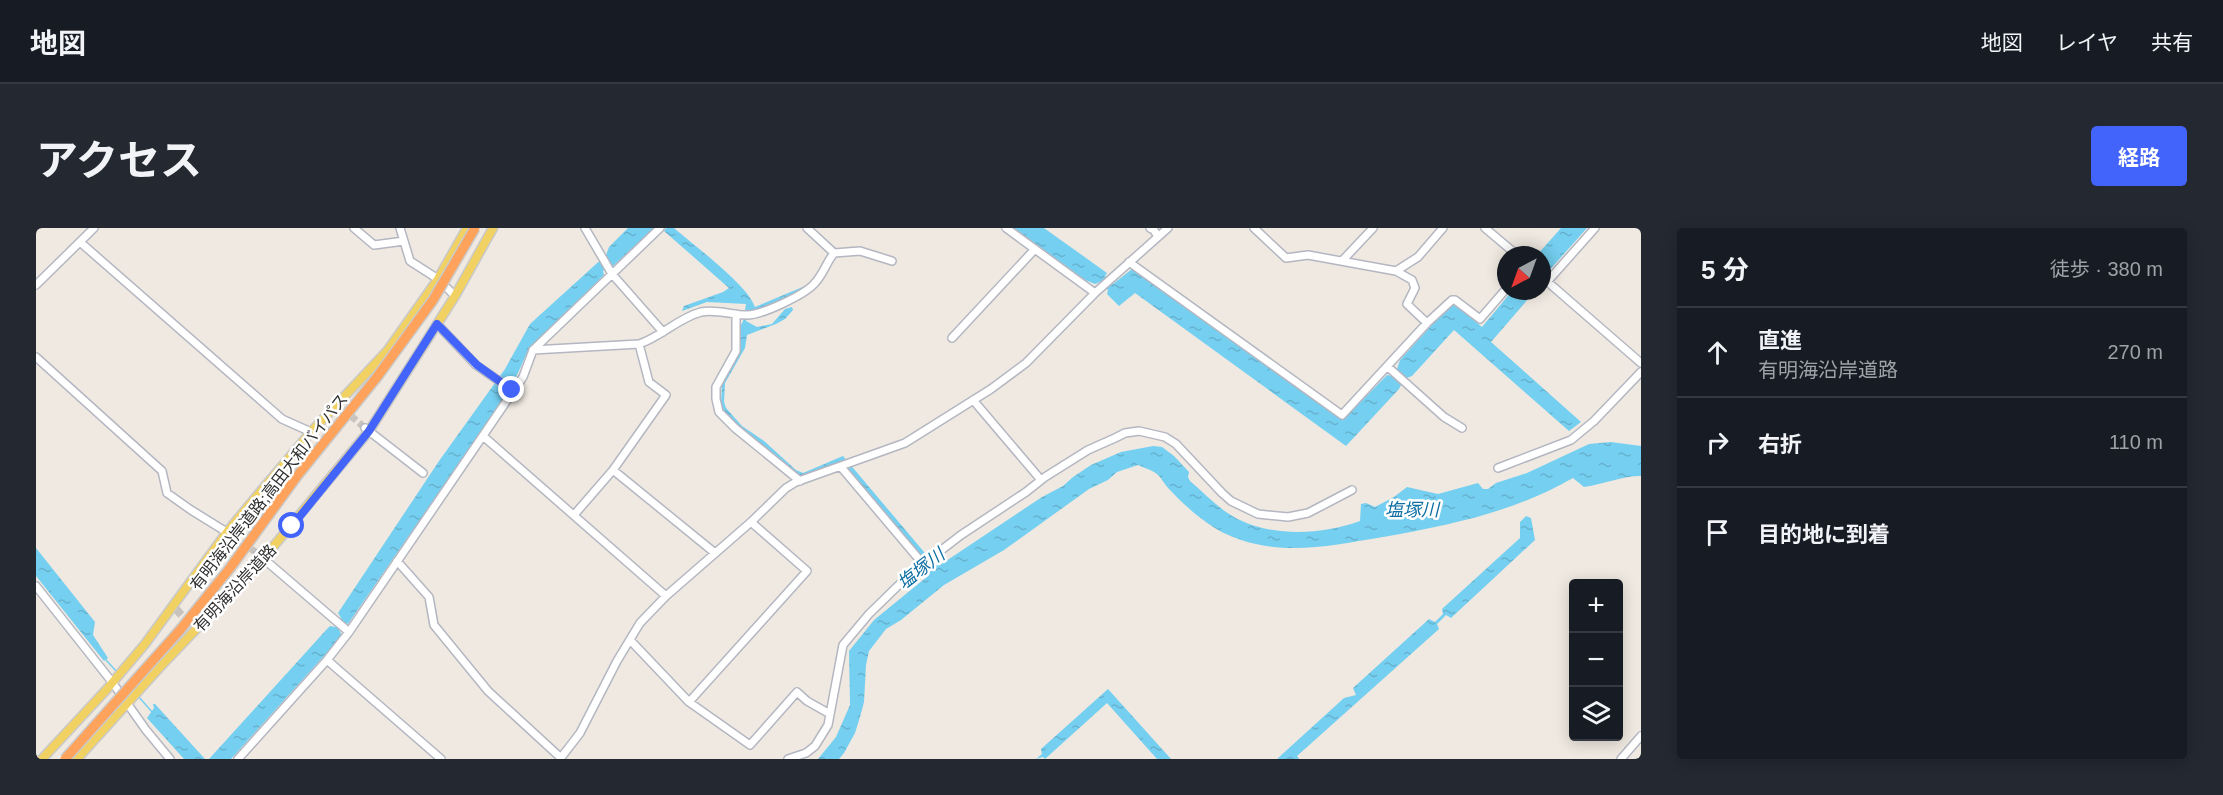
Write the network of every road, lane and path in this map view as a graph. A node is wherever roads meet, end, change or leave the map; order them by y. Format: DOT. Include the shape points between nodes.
graph roads {
  1 [pos="94,228"];
  2 [pos="354,228"];
  3 [pos="400,228"];
  4 [pos="467,228"];
  5 [pos="475,228"];
  6 [pos="493,228"];
  7 [pos="585,228"];
  8 [pos="660,228"];
  9 [pos="807,228"];
  10 [pos="1006,228"];
  11 [pos="1150,228"];
  12 [pos="1167,228"];
  13 [pos="1254,228"];
  14 [pos="1373,228"];
  15 [pos="1443,228"];
  16 [pos="1485,228"];
  17 [pos="1595,228"];
  18 [pos="1158,237"];
  19 [pos="404,241"];
  20 [pos="80,242"];
  21 [pos="1506,246"];
  22 [pos="1035,249"];
  23 [pos="834,253"];
  24 [pos="892,261"];
  25 [pos="1342,261"];
  26 [pos="1130,262"];
  27 [pos="1396,271"];
  28 [pos="1551,272"];
  29 [pos="612,274"];
  30 [pos="438,279"];
  31 [pos="36,285"];
  32 [pos="1551,285"];
  33 [pos="1098,291"];
  34 [pos="455,296"];
  35 [pos="1497,299"];
  36 [pos="736,314"];
  37 [pos="1427,323"];
  38 [pos="437,324"];
  39 [pos="663,332"];
  40 [pos="952,338"];
  41 [pos="639,344"];
  42 [pos="533,350"];
  43 [pos="36,357"];
  44 [pos="1641,363"];
  45 [pos="1390,369"];
  46 [pos="1641,372"];
  47 [pos="512,390"];
  48 [pos="973,400"];
  49 [pos="1462,428"];
  50 [pos="367,430"];
  51 [pos="311,432"];
  52 [pos="483,436"];
  53 [pos="841,467"];
  54 [pos="1498,468"];
  55 [pos="613,470"];
  56 [pos="423,473"];
  57 [pos="1041,480"];
  58 [pos="800,481"];
  59 [pos="1352,490"];
  60 [pos="574,515"];
  61 [pos="751,522"];
  62 [pos="230,534"];
  63 [pos="715,552"];
  64 [pos="260,556"];
  65 [pos="398,561"];
  66 [pos="923,564"];
  67 [pos="36,586"];
  68 [pos="666,596"];
  69 [pos="349,632"];
  70 [pos="631,641"];
  71 [pos="327,660"];
  72 [pos="112,682"];
  73 [pos="689,702"];
  74 [pos="126,704"];
  75 [pos="830,714"];
  76 [pos="1641,736"];
  77 [pos="561,758"];
  78 [pos="42,759"];
  79 [pos="65,759"];
  80 [pos="77,759"];
  81 [pos="170,759"];
  82 [pos="238,759"];
  83 [pos="441,759"];
  84 [pos="788,759"];
  85 [pos="1622,759"];
  1 -- 20 [label="street"];
  2 -- 19 [label="street" via="374,245"];
  3 -- 19 [label="street"];
  4 -- 30 [label="main road, 有明海沿岸道路"];
  5 -- 79 [label="highway, 有明海沿岸道路;高田大和バイパス, bridge" via="433,300 230,568"];
  6 -- 34 [label="main road, 有明海沿岸道路"];
  7 -- 29 [label="street"];
  8 -- 29 [label="street"];
  9 -- 23 [label="street"];
  10 -- 22 [label="street"];
  11 -- 18 [label="street"];
  12 -- 18 [label="street"];
  13 -- 25 [label="street" via="1286,258 1308,255"];
  14 -- 25 [label="street"];
  15 -- 27 [label="street" via="1418,257"];
  16 -- 21 [label="street"];
  17 -- 28 [label="street"];
  18 -- 26 [label="street"];
  19 -- 30 [label="street" via="410,261"];
  20 -- 31 [label="street"];
  20 -- 51 [label="street" via="282,419"];
  22 -- 33 [label="street"];
  22 -- 40 [label="street"];
  23 -- 24 [label="street" via="860,250"];
  23 -- 36 [label="street" via="812,286 762,312"];
  25 -- 27 [label="street"];
  26 -- 33 [label="street"];
  26 -- 45 [label="street" via="1342,416"];
  27 -- 37 [label="street" via="1412,280 1415,288 1407,304"];
  29 -- 39 [label="street"];
  29 -- 42 [label="street"];
  30 -- 34 [label="street"];
  30 -- 51 [label="main road, 有明海沿岸道路" via="388,350 340,406"];
  32 -- 44 [label="street"];
  33 -- 48 [label="street" via="1026,363"];
  34 -- 38 [label="main road, 有明海沿岸道路"];
  35 -- 37 [label="street" via="1480,319 1452,300"];
  36 -- 39 [label="street" via="701,312"];
  36 -- 58 [label="street" via="736,351 716,387 719,412"];
  37 -- 45 [label="street"];
  38 -- 47 [label="street" via="477,365"];
  38 -- 50 [label="main road, 有明海沿岸道路"];
  39 -- 41 [label="street"];
  41 -- 42 [label="street"];
  41 -- 55 [label="street" via="649,382 666,395"];
  42 -- 47 [label="street" via="523,377"];
  43 -- 62 [label="street" via="162,471 167,493"];
  45 -- 49 [label="street"];
  46 -- 54 [label="street" via="1571,440"];
  47 -- 52 [label="street"];
  48 -- 53 [label="street" via="905,443"];
  48 -- 57 [label="street"];
  50 -- 56 [label="street"];
  50 -- 64 [label="main road, 有明海沿岸道路"];
  51 -- 62 [label="main road, 有明海沿岸道路"];
  52 -- 60 [label="street"];
  52 -- 65 [label="street"];
  53 -- 58 [label="street"];
  53 -- 66 [label="street"];
  55 -- 60 [label="street"];
  55 -- 63 [label="street"];
  57 -- 59 [label="street" via="1088,450 1125,433 1139,431 1166,437 1231,501 1258,514 1288,517 1308,513"];
  57 -- 66 [label="street"];
  58 -- 61 [label="street" via="786,488"];
  60 -- 68 [label="street"];
  61 -- 63 [label="street"];
  61 -- 73 [label="street" via="807,571"];
  62 -- 72 [label="main road, 有明海沿岸道路"];
  63 -- 68 [label="street"];
  64 -- 69 [label="street"];
  64 -- 74 [label="main road, 有明海沿岸道路"];
  65 -- 69 [label="street"];
  65 -- 77 [label="street" via="429,597 434,626 495,698"];
  66 -- 75 [label="street" via="869,614 843,645"];
  67 -- 72 [label="street"];
  68 -- 70 [label="street" via="640,623"];
  69 -- 71 [label="street"];
  70 -- 73 [label="street"];
  70 -- 77 [label="street"];
  71 -- 82 [label="street"];
  71 -- 83 [label="street"];
  72 -- 74 [label="street"];
  72 -- 78 [label="main road, 有明海沿岸道路"];
  73 -- 75 [label="street" via="750,745 797,692"];
  74 -- 80 [label="main road, 有明海沿岸道路"];
  74 -- 81 [label="street"];
  75 -- 84 [label="street" via="815,746"];
  76 -- 85 [label="street"];
}
